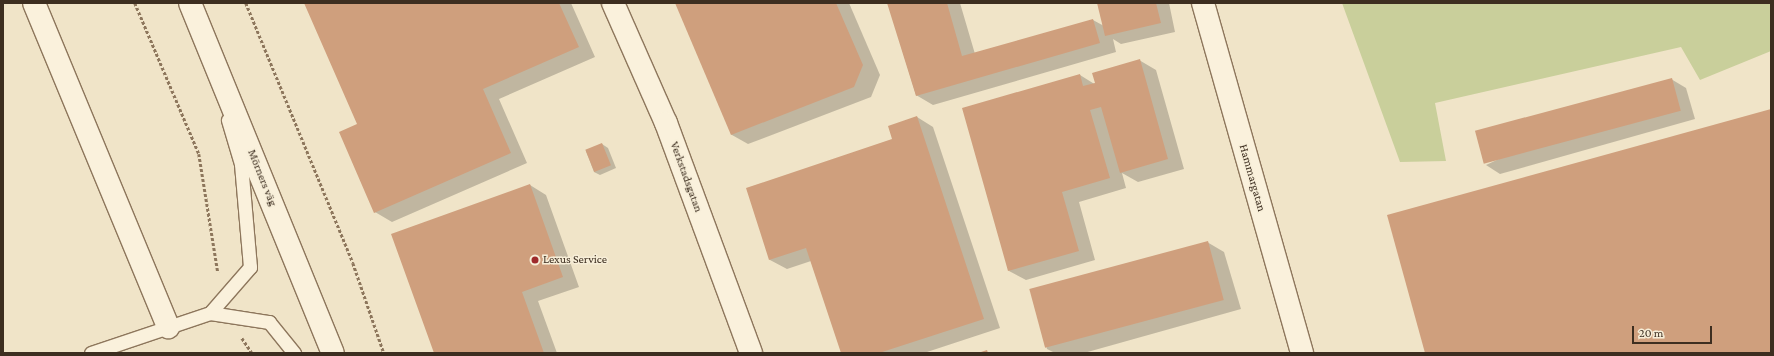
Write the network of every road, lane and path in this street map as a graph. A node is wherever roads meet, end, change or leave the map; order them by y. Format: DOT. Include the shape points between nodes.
graph roads {
  1 [pos="34,3"];
  2 [pos="135,3"];
  3 [pos="246,3"];
  4 [pos="613,3"];
  5 [pos="1203,3"];
  6 [pos="195,12"];
  7 [pos="225,296"];
  8 [pos="210,313"];
  9 [pos="232,316"];
  10 [pos="168,327"];
  11 [pos="91,353"];
  12 [pos="252,353"];
  13 [pos="294,353"];
  14 [pos="333,353"];
  15 [pos="384,353"];
  16 [pos="751,353"];
  17 [pos="1302,353"];
  1 -- 10 [label="street"];
  2 -- 7 [label="path" via="199,154 218,276"];
  3 -- 15 [label="path" via="353,263"];
  4 -- 16 [label="street, Verkstadsgatan" via="666,123"];
  5 -- 17 [label="street, Hammargatan"];
  6 -- 7 [label="lane" via="241,164 250,267"];
  6 -- 14 [label="street, Mörners väg"];
  7 -- 8 [label="lane"];
  8 -- 9 [label="lane"];
  8 -- 10 [label="lane"];
  9 -- 12 [label="path"];
  9 -- 13 [label="lane" via="269,322"];
  10 -- 11 [label="lane"];
}
